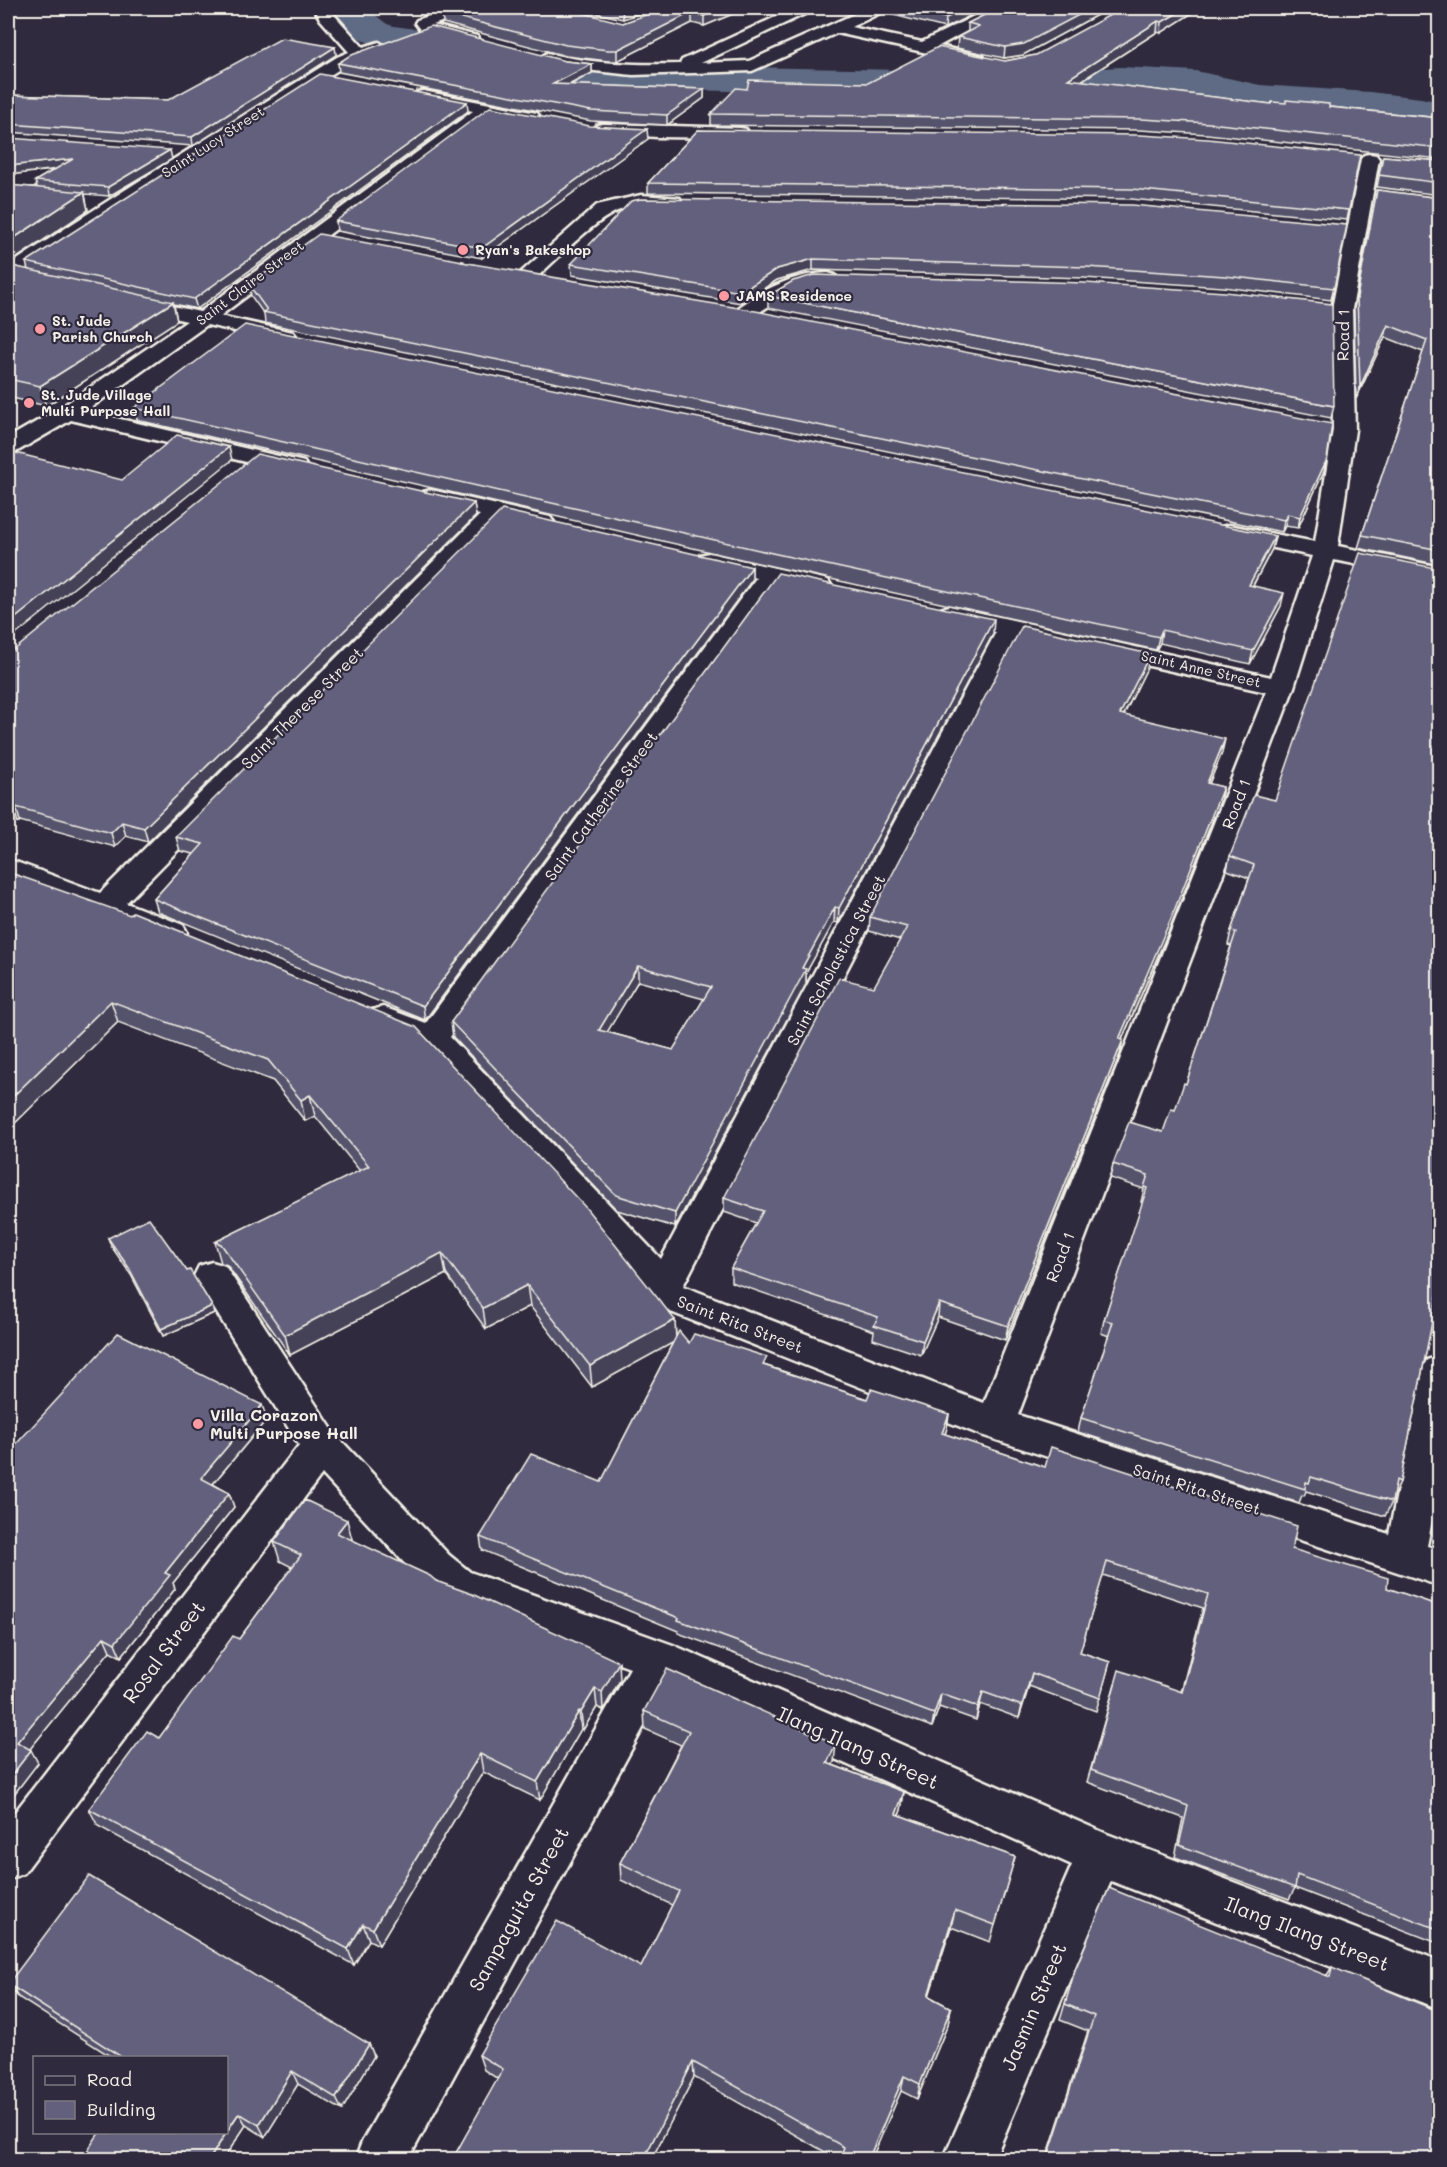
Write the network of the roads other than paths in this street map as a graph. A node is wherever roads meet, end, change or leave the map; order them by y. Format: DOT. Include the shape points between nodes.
graph roads {
  1 [pos="321,8"];
  2 [pos="466,8"];
  3 [pos="806,8"];
  4 [pos="879,8"];
  5 [pos="1001,8"];
  6 [pos="835,28"];
  7 [pos="486,43"];
  8 [pos="390,44"];
  9 [pos="925,47"];
  10 [pos="359,53"];
  11 [pos="531,54"];
  12 [pos="992,62"];
  13 [pos="675,68"];
  14 [pos="321,76"];
  15 [pos="345,80"];
  16 [pos="404,92"];
  17 [pos="486,109"];
  18 [pos="544,120"];
  19 [pos="591,128"];
  20 [pos="758,133"];
  21 [pos="173,151"];
  22 [pos="196,153"];
  23 [pos="1370,159"];
  24 [pos="79,201"];
  25 [pos="688,202"];
  26 [pos="113,204"];
  27 [pos="315,235"];
  28 [pos="338,239"];
  29 [pos="506,271"];
  30 [pos="8,275"];
  31 [pos="528,275"];
  32 [pos="551,279"];
  33 [pos="849,279"];
  34 [pos="31,280"];
  35 [pos="111,298"];
  36 [pos="723,308"];
  37 [pos="746,312"];
  38 [pos="769,316"];
  39 [pos="203,319"];
  40 [pos="309,341"];
  41 [pos="68,413"];
  42 [pos="8,447"];
  43 [pos="323,473"];
  44 [pos="404,491"];
  45 [pos="497,512"];
  46 [pos="566,527"];
  47 [pos="1208,528"];
  48 [pos="1325,552"];
  49 [pos="691,556"];
  50 [pos="1440,574"];
  51 [pos="771,575"];
  52 [pos="839,590"];
  53 [pos="931,610"];
  54 [pos="1011,627"];
  55 [pos="1281,687"];
  56 [pos="8,868"];
  57 [pos="106,905"];
  58 [pos="193,940"];
  59 [pos="356,1007"];
  60 [pos="432,1038"];
  61 [pos="212,1276"];
  62 [pos="661,1293"];
  63 [pos="1440,1371"];
  64 [pos="995,1424"];
  65 [pos="321,1446"];
  66 [pos="1422,1563"];
  67 [pos="658,1659"];
  68 [pos="10,1850"];
  69 [pos="1100,1854"];
  70 [pos="1440,1985"];
  71 [pos="380,2160"];
  72 [pos="968,2160"];
  1 -- 10 [label="street"];
  2 -- 7 [label="street" via="423,23 422,31"];
  3 -- 13 [label="street"];
  4 -- 6 [label="street"];
  5 -- 9 [label="street"];
  6 -- 9 [label="street"];
  6 -- 13 [label="street" via="752,66"];
  8 -- 10 [label="street, Saint Lucy Street"];
  9 -- 12 [label="street"];
  10 -- 14 [label="street, Saint Lucy Street"];
  11 -- 13 [label="street" via="608,68"];
  14 -- 15 [label="street"];
  14 -- 22 [label="street, Saint Lucy Street"];
  16 -- 17 [label="street"];
  17 -- 18 [label="street"];
  17 -- 27 [label="street, Saint Claire Street"];
  19 -- 20 [label="street"];
  21 -- 22 [label="street"];
  22 -- 26 [label="street, Saint Lucy Street"];
  23 -- 48 [label="street, Road 1" via="1375,195 1346,227 1330,308 1332,428"];
  24 -- 26 [label="street"];
  25 -- 31 [label="street" via="641,201 604,209"];
  26 -- 30 [label="street, Saint Lucy Street"];
  27 -- 28 [label="street"];
  27 -- 39 [label="street, Saint Claire Street"];
  29 -- 31 [label="street"];
  30 -- 34 [label="street"];
  31 -- 32 [label="street"];
  33 -- 37 [label="street" via="797,280"];
  35 -- 39 [label="street"];
  36 -- 37 [label="street"];
  37 -- 38 [label="street"];
  39 -- 40 [label="street"];
  39 -- 41 [label="street, Saint Claire Street"];
  41 -- 42 [label="street, Saint Claire Street"];
  41 -- 43 [label="street" via="244,465"];
  44 -- 45 [label="street"];
  45 -- 46 [label="street"];
  45 -- 57 [label="street, Saint Therese Street"];
  47 -- 48 [label="street"];
  48 -- 50 [label="street"];
  48 -- 55 [label="street, Road 1"];
  49 -- 51 [label="street"];
  51 -- 52 [label="street"];
  51 -- 60 [label="street, Saint Catherine Street"];
  53 -- 54 [label="street, Saint Anne Street"];
  54 -- 55 [label="street, Saint Anne Street"];
  54 -- 62 [label="street, Saint Scholastica Street"];
  55 -- 64 [label="street, Road 1"];
  56 -- 57 [label="street"];
  57 -- 58 [label="street"];
  59 -- 60 [label="street, Saint Rita Street"];
  60 -- 62 [label="street, Saint Rita Street" via="645,1264"];
  61 -- 65 [label="street, Ilang Ilang Street"];
  62 -- 64 [label="street, Saint Rita Street"];
  63 -- 66 [label="street"];
  64 -- 66 [label="street, Saint Rita Street"];
  65 -- 67 [label="street, Ilang Ilang Street" via="435,1568 456,1584"];
  65 -- 68 [label="street, Rosal Street"];
  67 -- 69 [label="street, Ilang Ilang Street"];
  67 -- 71 [label="street, Sampaguita Street"];
  69 -- 70 [label="street, Ilang Ilang Street"];
  69 -- 72 [label="street, Jasmin Street"];
}
